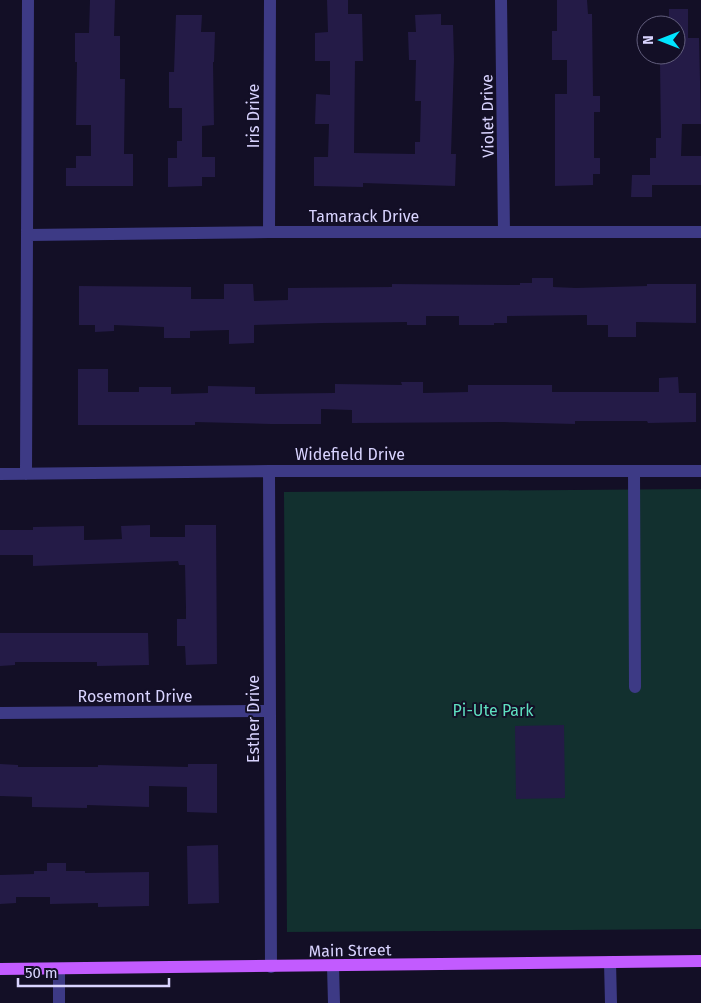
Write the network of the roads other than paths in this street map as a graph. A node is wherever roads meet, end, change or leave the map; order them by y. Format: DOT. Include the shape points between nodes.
graph roads {
  1 [pos="28,0"];
  2 [pos="270,0"];
  3 [pos="502,0"];
  4 [pos="269,232"];
  5 [pos="504,232"];
  6 [pos="701,232"];
  7 [pos="28,235"];
  8 [pos="269,471"];
  9 [pos="634,471"];
  10 [pos="701,471"];
  11 [pos="0,474"];
  12 [pos="26,474"];
  13 [pos="635,687"];
  14 [pos="269,711"];
  15 [pos="0,713"];
  16 [pos="701,961"];
  17 [pos="610,962"];
  18 [pos="333,966"];
  19 [pos="271,967"];
  20 [pos="59,969"];
  21 [pos="0,970"];
  22 [pos="59,1003"];
  23 [pos="334,1003"];
  24 [pos="611,1003"];
  1 -- 7 [label="street"];
  2 -- 4 [label="street, Iris Drive"];
  3 -- 5 [label="street, Violet Drive"];
  4 -- 5 [label="street, Tamarack Drive"];
  4 -- 7 [label="street, Tamarack Drive"];
  5 -- 6 [label="street, Tamarack Drive"];
  7 -- 12 [label="street"];
  8 -- 9 [label="street, Widefield Drive"];
  8 -- 12 [label="street, Widefield Drive"];
  8 -- 14 [label="street, Esther Drive"];
  9 -- 10 [label="street, Widefield Drive"];
  9 -- 13 [label="street"];
  11 -- 12 [label="street, Widefield Drive"];
  14 -- 15 [label="street, Rosemont Drive"];
  14 -- 19 [label="street, Esther Drive"];
  16 -- 17 [label="main road, Main Street"];
  17 -- 18 [label="main road, Main Street"];
  17 -- 24 [label="street"];
  18 -- 19 [label="main road, Main Street"];
  18 -- 23 [label="street"];
  19 -- 20 [label="main road, Main Street"];
  20 -- 21 [label="main road, Main Street"];
  20 -- 22 [label="street"];
}
